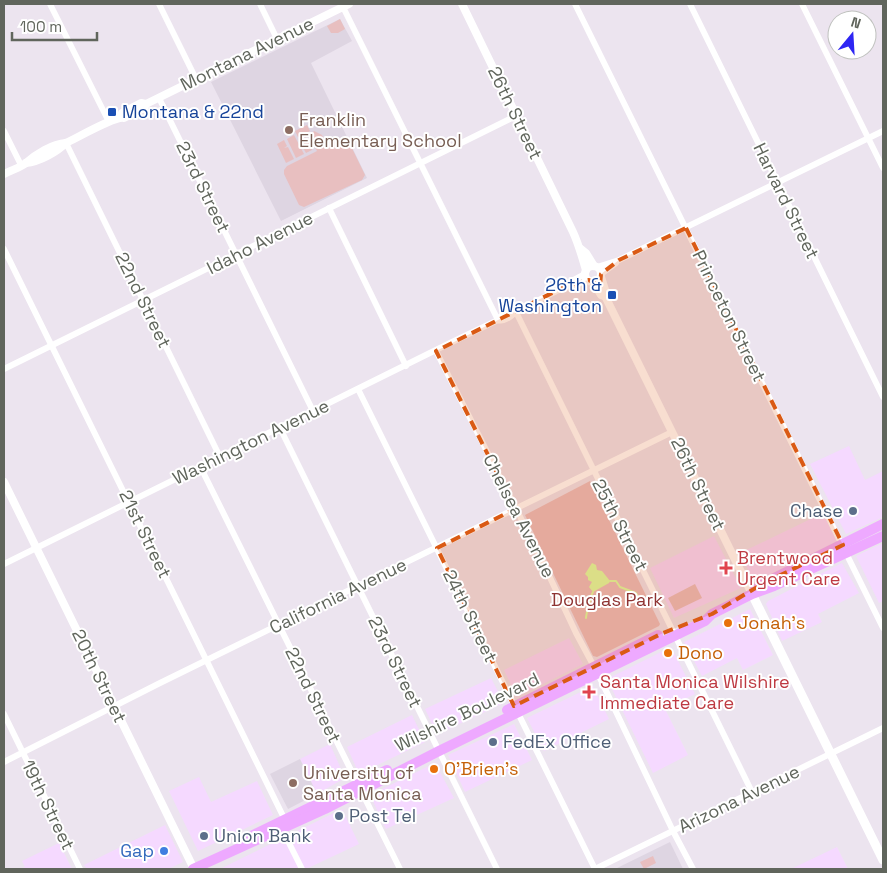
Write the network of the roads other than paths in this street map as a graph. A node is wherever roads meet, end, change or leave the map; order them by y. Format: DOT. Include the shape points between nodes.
graph roads {
  1 [pos="50,4"];
  2 [pos="159,4"];
  3 [pos="260,4"];
  4 [pos="462,4"];
  5 [pos="575,4"];
  6 [pos="690,4"];
  7 [pos="802,4"];
  8 [pos="346,5"];
  9 [pos="277,39"];
  10 [pos="196,79"];
  11 [pos="159,98"];
  12 [pos="516,116"];
  13 [pos="109,122"];
  14 [pos="4,131"];
  15 [pos="883,131"];
  16 [pos="868,138"];
  17 [pos="66,143"];
  18 [pos="421,163"];
  19 [pos="23,164"];
  20 [pos="883,168"];
  21 [pos="4,174"];
  22 [pos="777,183"];
  23 [pos="329,208"];
  24 [pos="686,228"];
  25 [pos="4,249"];
  26 [pos="236,254"];
  27 [pos="593,274"];
  28 [pos="143,300"];
  29 [pos="516,312"];
  30 [pos="498,320"];
  31 [pos="51,345"];
  32 [pos="436,350"];
  33 [pos="406,366"];
  34 [pos="4,368"];
  35 [pos="358,389"];
  36 [pos="883,398"];
  37 [pos="313,411"];
  38 [pos="280,428"];
  39 [pos="672,432"];
  40 [pos="220,456"];
  41 [pos="200,466"];
  42 [pos="593,471"];
  43 [pos="4,482"];
  44 [pos="129,502"];
  45 [pos="515,509"];
  46 [pos="883,524"];
  47 [pos="883,536"];
  48 [pos="37,548"];
  49 [pos="437,548"];
  50 [pos="845,550"];
  51 [pos="4,564"];
  52 [pos="358,587"];
  53 [pos="752,594"];
  54 [pos="279,625"];
  55 [pos="883,628"];
  56 [pos="674,632"];
  57 [pos="207,661"];
  58 [pos="596,671"];
  59 [pos="114,706"];
  60 [pos="516,709"];
  61 [pos="4,714"];
  62 [pos="883,728"];
  63 [pos="438,748"];
  64 [pos="22,753"];
  65 [pos="830,754"];
  66 [pos="4,762"];
  67 [pos="359,787"];
  68 [pos="752,792"];
  69 [pos="281,827"];
  70 [pos="673,831"];
  71 [pos="241,846"];
  72 [pos="883,860"];
  73 [pos="80,869"];
  74 [pos="194,869"];
  75 [pos="302,869"];
  76 [pos="400,869"];
  77 [pos="497,869"];
  78 [pos="595,869"];
  79 [pos="693,869"];
  1 -- 13 [label="street"];
  2 -- 10 [label="street"];
  3 -- 9 [label="street"];
  4 -- 12 [label="street, 26th Street"];
  5 -- 24 [label="street, Princeton Street"];
  6 -- 22 [label="street, Harvard Street"];
  7 -- 16 [label="street"];
  8 -- 9 [label="street, Montana Avenue"];
  8 -- 18 [label="street"];
  9 -- 10 [label="street, Montana Avenue"];
  10 -- 11 [label="street, Montana Avenue"];
  11 -- 13 [label="street, Montana Avenue" via="124,118"];
  11 -- 26 [label="street, 23rd Street"];
  12 -- 18 [label="street, Idaho Avenue"];
  12 -- 27 [label="street, 26th Street" via="581,249 586,253"];
  13 -- 17 [label="street, Montana Avenue"];
  14 -- 19 [label="street"];
  15 -- 16 [label="street, Washington Avenue"];
  16 -- 20 [label="street"];
  16 -- 22 [label="street, Washington Avenue"];
  17 -- 19 [label="street, Montana Avenue" via="59,143"];
  17 -- 28 [label="street, 22nd Street"];
  18 -- 23 [label="street, Idaho Avenue"];
  18 -- 30 [label="street"];
  19 -- 21 [label="street, Montana Avenue"];
  22 -- 24 [label="street, Washington Avenue"];
  22 -- 36 [label="street, Harvard Street"];
  23 -- 26 [label="street, Idaho Avenue"];
  23 -- 33 [label="street"];
  24 -- 27 [label="street, Washington Avenue"];
  24 -- 50 [label="street, Princeton Street"];
  25 -- 31 [label="street, 21st Street"];
  26 -- 28 [label="street, Idaho Avenue"];
  26 -- 37 [label="street, 23rd Street"];
  27 -- 29 [label="street, Washington Avenue" via="570,282 568,286"];
  27 -- 39 [label="street, 26th Street"];
  28 -- 31 [label="street, Idaho Avenue"];
  28 -- 40 [label="street, 22nd Street"];
  29 -- 30 [label="street, Washington Avenue" via="502,321"];
  29 -- 42 [label="street, 25th Street"];
  30 -- 32 [label="street, Washington Avenue"];
  31 -- 34 [label="street, Idaho Avenue"];
  31 -- 44 [label="street, 21st Street"];
  32 -- 33 [label="street, Washington Avenue"];
  32 -- 45 [label="street, Chelsea Avenue"];
  33 -- 35 [label="street, Washington Avenue"];
  35 -- 37 [label="street, Washington Avenue"];
  35 -- 49 [label="street, 24th Street"];
  37 -- 38 [label="street, Washington Avenue"];
  38 -- 40 [label="street, Washington Avenue"];
  38 -- 52 [label="street, 23rd Street"];
  39 -- 42 [label="street, California Avenue"];
  39 -- 53 [label="street, 26th Street"];
  40 -- 41 [label="street, Washington Avenue"];
  41 -- 44 [label="street, Washington Avenue"];
  41 -- 54 [label="street, 22nd Street"];
  42 -- 45 [label="street, California Avenue"];
  42 -- 56 [label="street, 25th Street"];
  43 -- 48 [label="street, 20th Street"];
  44 -- 48 [label="street, Washington Avenue"];
  44 -- 57 [label="street, 21st Street"];
  45 -- 49 [label="street, California Avenue"];
  45 -- 58 [label="street, Chelsea Avenue"];
  46 -- 50 [label="main road, Wilshire Boulevard"];
  47 -- 50 [label="main road, Wilshire Boulevard"];
  48 -- 51 [label="street, Washington Avenue"];
  48 -- 59 [label="street, 20th Street"];
  49 -- 52 [label="street, California Avenue"];
  49 -- 60 [label="street, 24th Street"];
  50 -- 53 [label="main road, Wilshire Boulevard"];
  50 -- 55 [label="street, Princeton Street"];
  52 -- 54 [label="street, California Avenue"];
  52 -- 63 [label="street, 23rd Street"];
  53 -- 56 [label="main road, Wilshire Boulevard" via="712,614 705,621"];
  53 -- 65 [label="main road, 26th Street"];
  54 -- 57 [label="street, California Avenue"];
  54 -- 67 [label="street, 22nd Street"];
  56 -- 58 [label="main road, Wilshire Boulevard"];
  56 -- 68 [label="street, 25th Street"];
  57 -- 59 [label="street, California Avenue"];
  57 -- 69 [label="street, 21st Street"];
  58 -- 60 [label="main road, Wilshire Boulevard"];
  58 -- 70 [label="street, Chelsea Avenue"];
  59 -- 64 [label="street, California Avenue"];
  59 -- 74 [label="street, 20th Street"];
  60 -- 63 [label="main road, Wilshire Boulevard"];
  60 -- 78 [label="street, 24th Street"];
  61 -- 64 [label="street, 19th Street"];
  62 -- 65 [label="street, Arizona Avenue"];
  63 -- 67 [label="main road, Wilshire Boulevard"];
  63 -- 77 [label="street, 23rd Street"];
  64 -- 66 [label="street, California Avenue"];
  64 -- 73 [label="street, 19th Street"];
  65 -- 68 [label="street, Arizona Avenue"];
  65 -- 72 [label="main road, 26th Street"];
  67 -- 69 [label="main road, Wilshire Boulevard"];
  67 -- 76 [label="street, 22nd Street"];
  68 -- 70 [label="street, Arizona Avenue"];
  69 -- 71 [label="main road, Wilshire Boulevard"];
  69 -- 71 [label="main road, Wilshire Boulevard" via="247,838"];
  69 -- 75 [label="street, 21st Street"];
  70 -- 78 [label="street, Arizona Avenue"];
  70 -- 79 [label="street, Chelsea Avenue"];
  71 -- 74 [label="main road, Wilshire Boulevard"];
}
